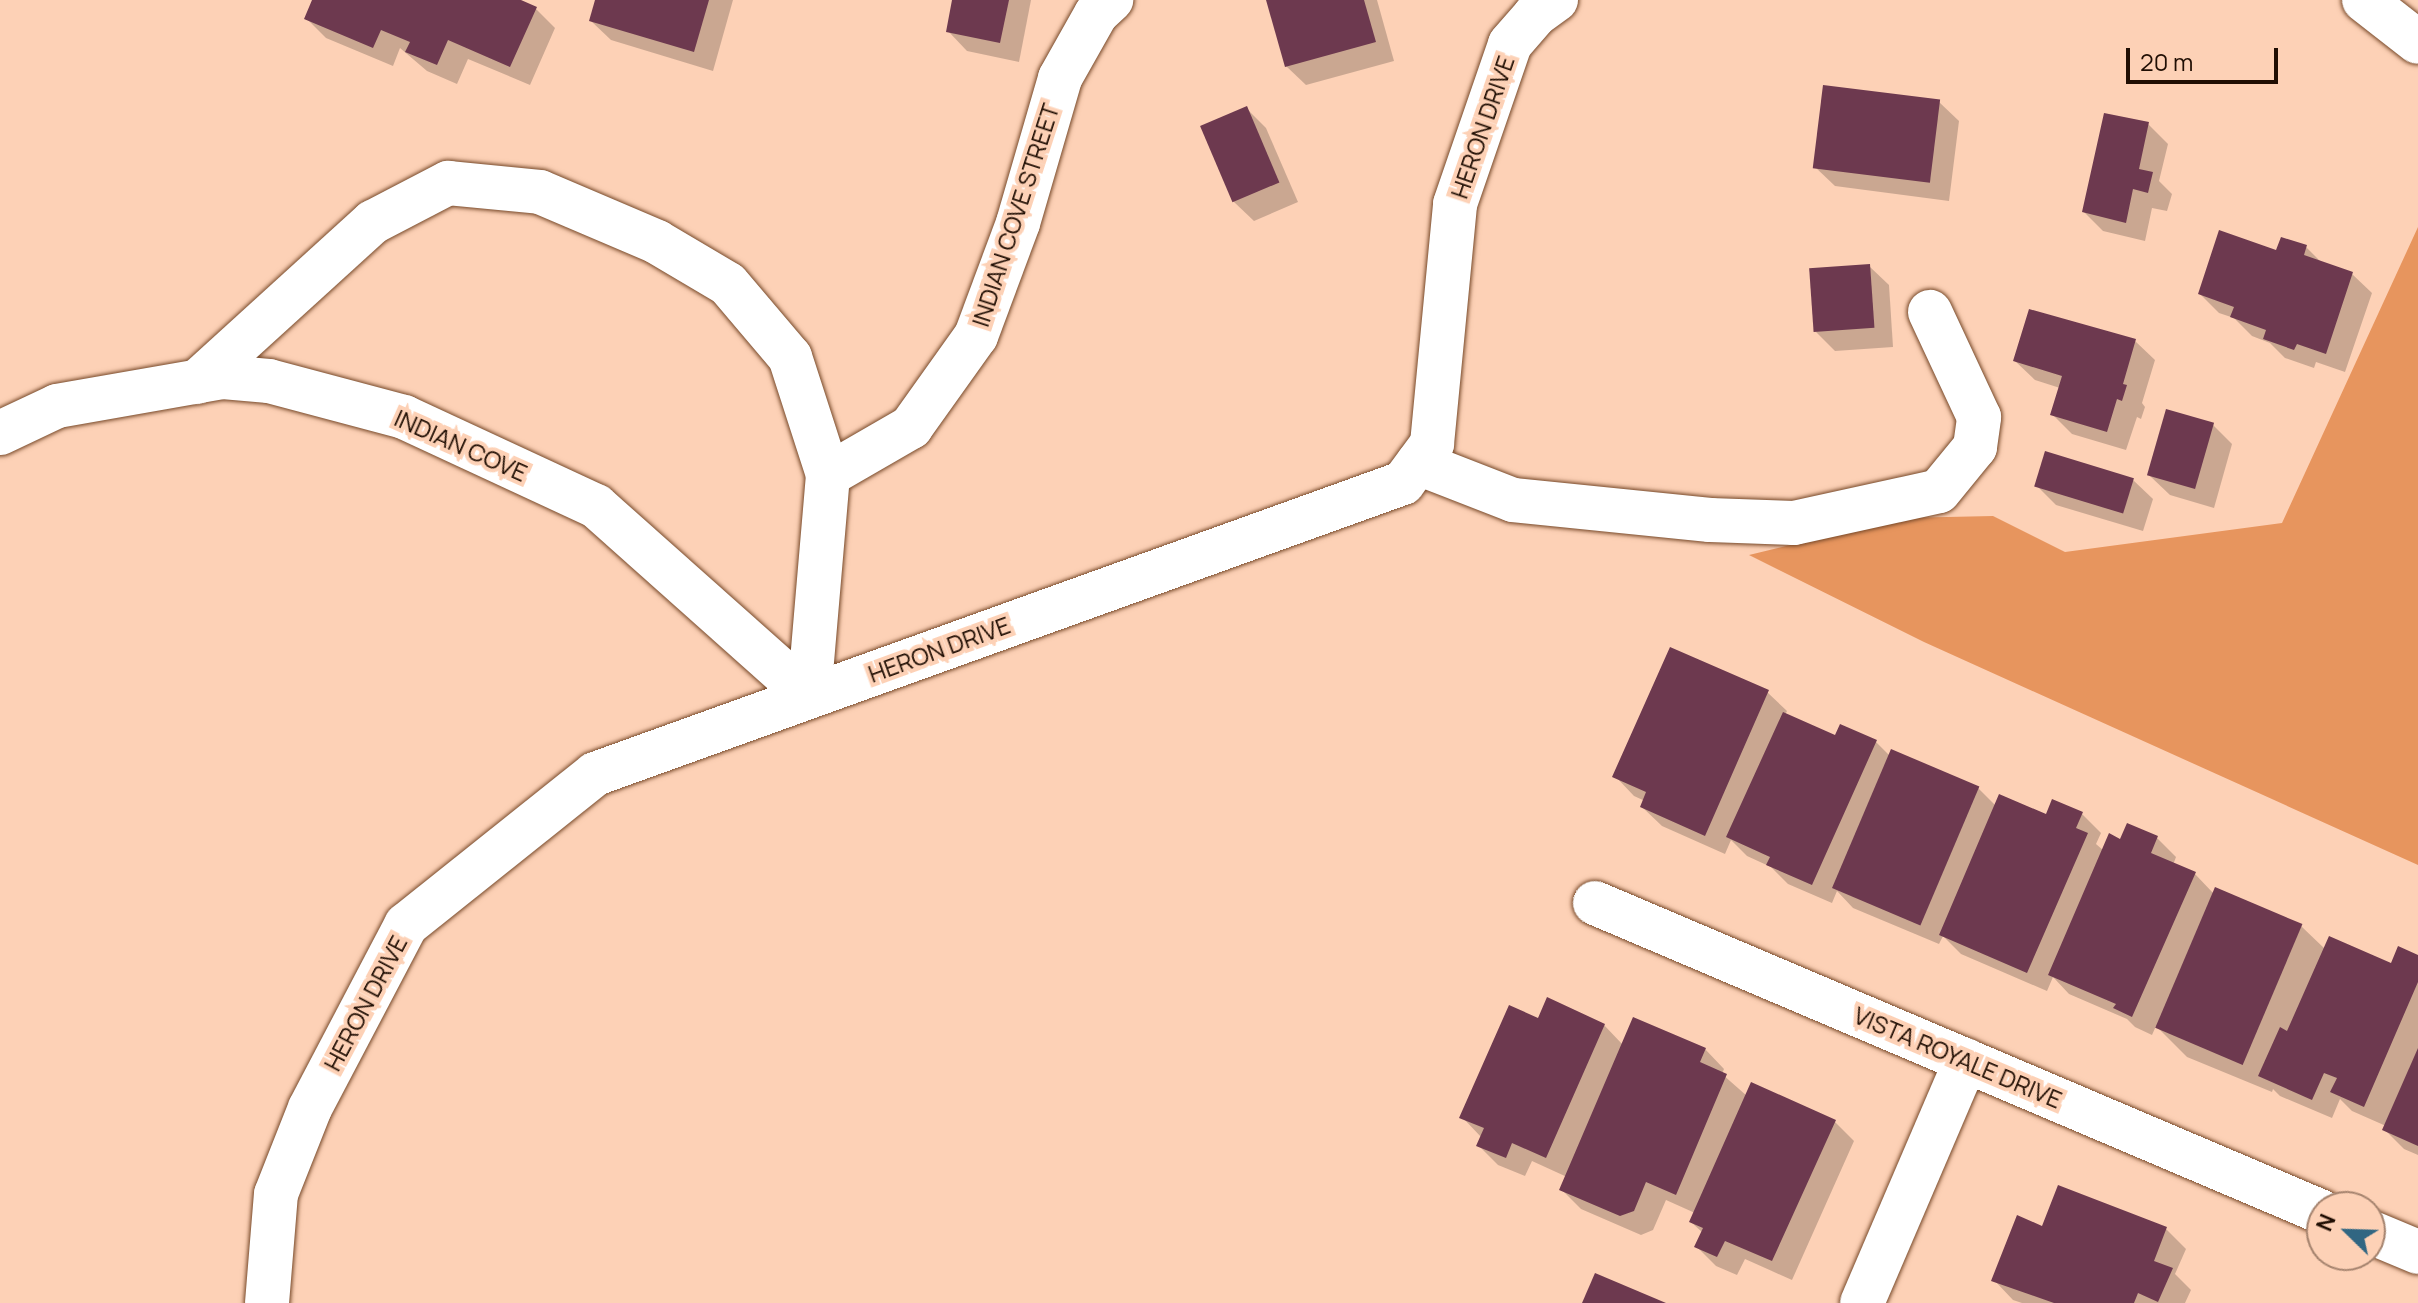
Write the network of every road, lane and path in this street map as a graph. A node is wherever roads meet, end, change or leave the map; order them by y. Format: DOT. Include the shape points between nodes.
graph roads {
  1 [pos="1111,0"];
  2 [pos="1556,0"];
  3 [pos="2364,0"];
  4 [pos="2418,42"];
  5 [pos="1930,312"];
  6 [pos="197,382"];
  7 [pos="0,433"];
  8 [pos="1418,463"];
  9 [pos="828,475"];
  10 [pos="809,696"];
  11 [pos="1595,903"];
  12 [pos="1966,1060"];
  13 [pos="2306,1205"];
  14 [pos="2386,1239"];
  15 [pos="2418,1252"];
  16 [pos="267,1303"];
  17 [pos="1862,1303"];
  1 -- 9 [label="street, INDIAN COVE STREET" via="1096,14 1060,78 1018,223 976,336 911,427"];
  2 -- 8 [label="street, HERON DRIVE" via="1510,44 1455,204 1432,444"];
  3 -- 4 [label="street"];
  5 -- 8 [label="street" via="1979,417 1975,447 1939,491 1794,523 1710,520 1513,500"];
  6 -- 7 [label="street, INDIAN COVE" via="57,406"];
  6 -- 9 [label="street" via="373,222 448,183 540,192 657,242 728,284 790,357"];
  6 -- 10 [label="street, INDIAN COVE" via="223,377 269,381 404,417 596,506"];
  8 -- 10 [label="street, HERON DRIVE" via="1403,483"];
  9 -- 10 [label="street"];
  10 -- 16 [label="street, HERON DRIVE" via="595,774 406,925 310,1108 276,1194"];
  11 -- 12 [label="street, VISTA ROYALE DRIVE"];
  12 -- 13 [label="street, VISTA ROYALE DRIVE"];
  12 -- 17 [label="street"];
  14 -- 15 [label="street"];
}
